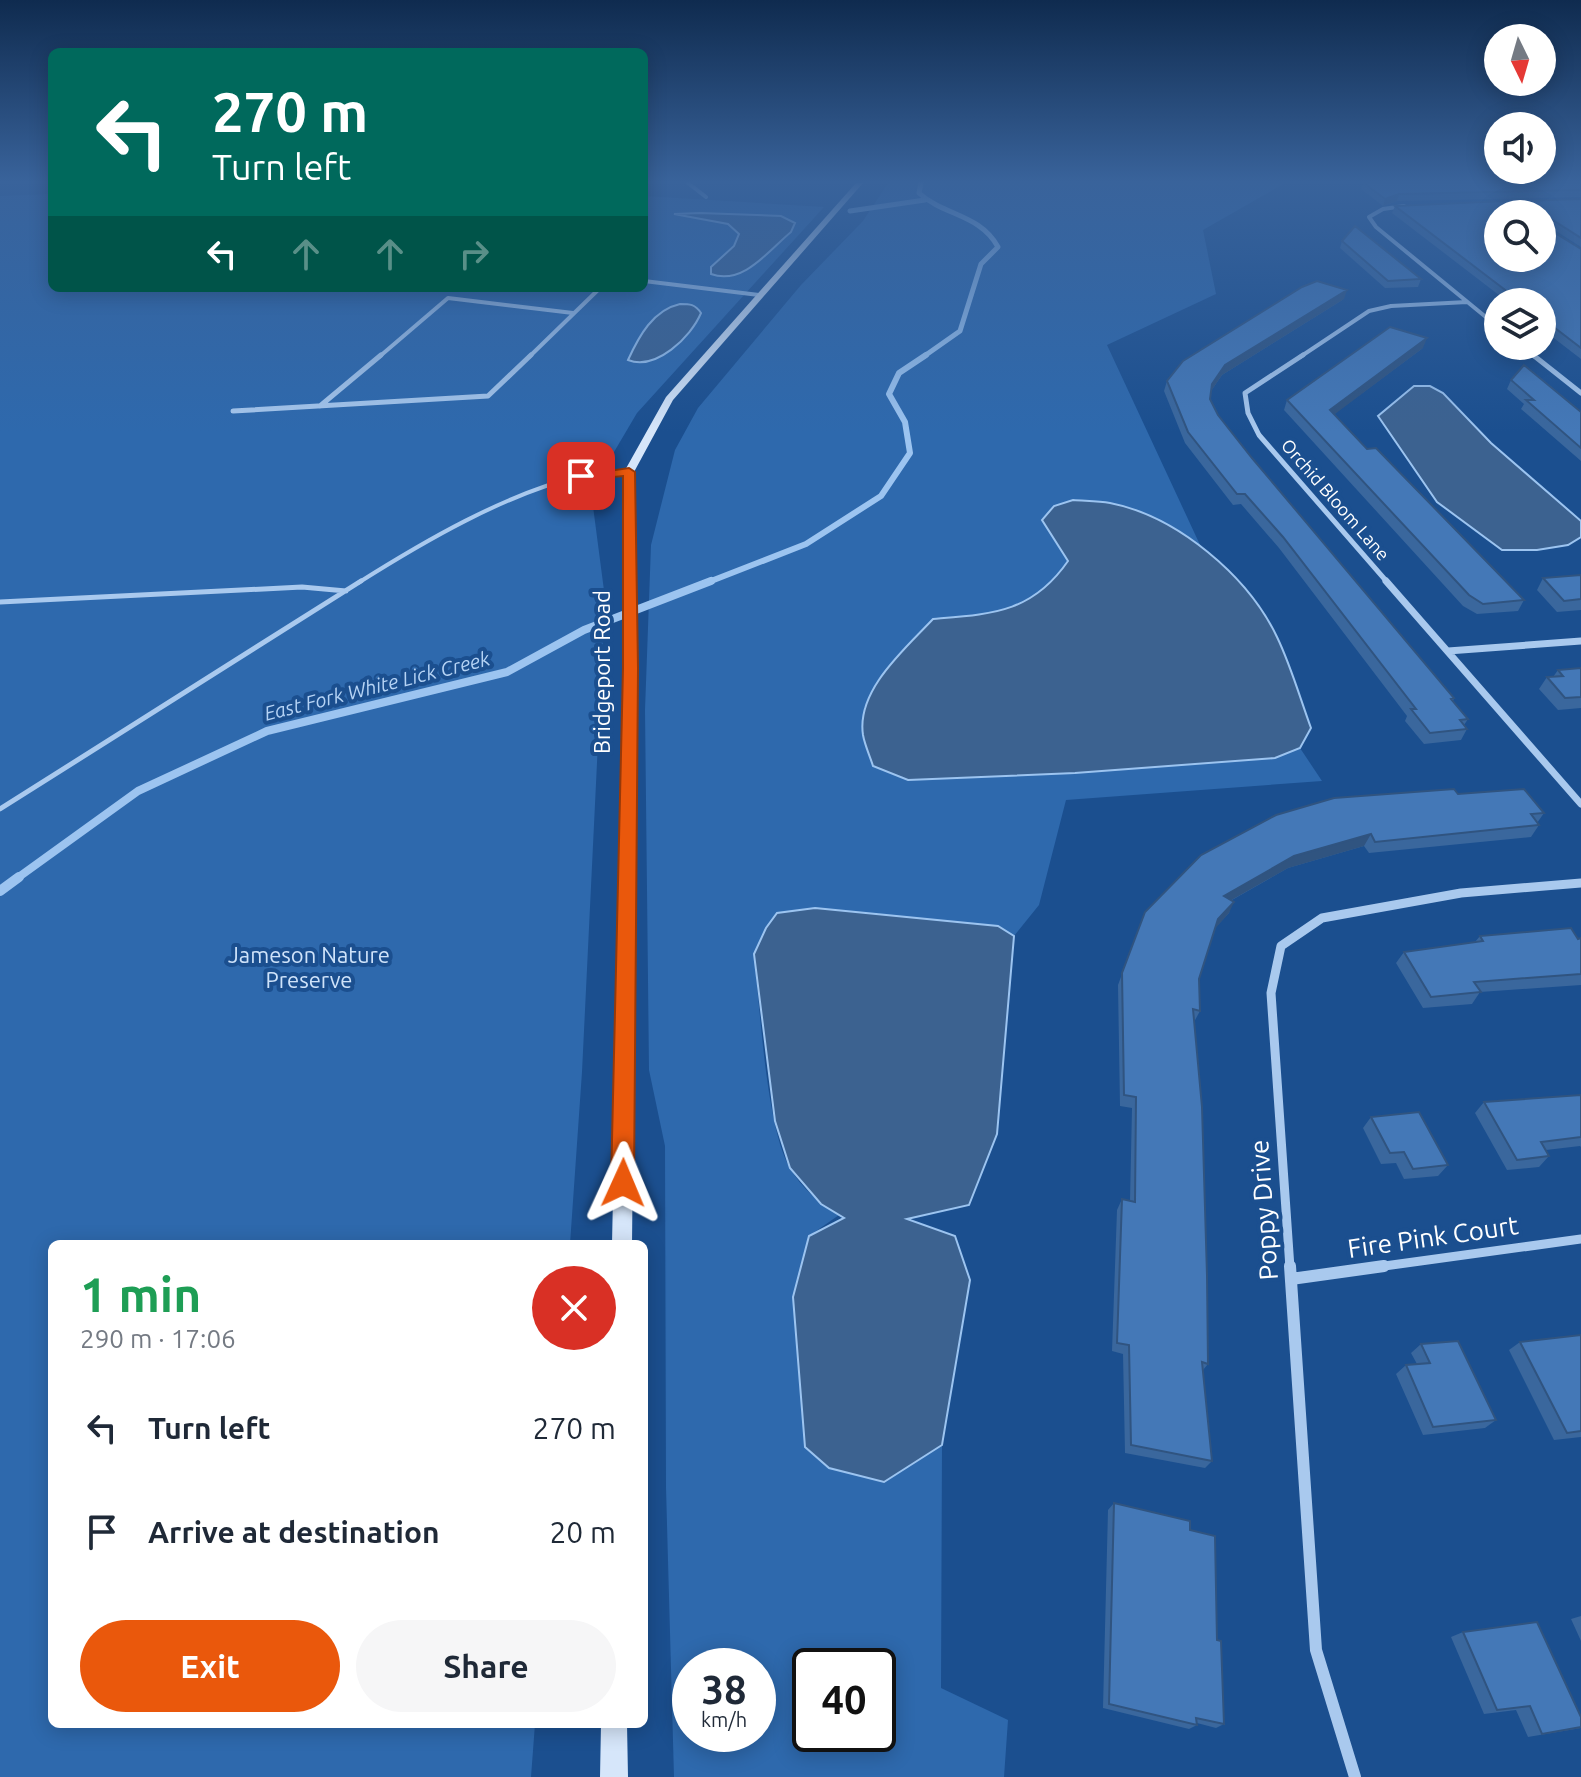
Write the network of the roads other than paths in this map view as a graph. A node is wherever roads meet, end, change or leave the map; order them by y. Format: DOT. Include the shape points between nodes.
graph roads {
  1 [pos="785,266"];
  2 [pos="1423,266"];
  3 [pos="648,281"];
  4 [pos="596,292"];
  5 [pos="759,295"];
  6 [pos="1467,302"];
  7 [pos="573,313"];
  8 [pos="1484,316"];
  9 [pos="1540,360"];
  10 [pos="1581,393"];
  11 [pos="319,406"];
  12 [pos="233,411"];
  13 [pos="629,472"];
  14 [pos="346,591"];
  15 [pos="0,602"];
  16 [pos="1581,641"];
  17 [pos="1448,651"];
  18 [pos="1581,804"];
  19 [pos="0,809"];
  20 [pos="1581,883"];
  21 [pos="1581,1239"];
  22 [pos="622,1240"];
  23 [pos="1291,1279"];
  24 [pos="614,1728"];
  25 [pos="614,1777"];
  26 [pos="1355,1777"];
  1 -- 5 [label="street, Bridgeport Road"];
  2 -- 6 [label="street"];
  3 -- 5 [label="street"];
  4 -- 7 [label="street"];
  5 -- 13 [label="street, Bridgeport Road" via="669,399"];
  6 -- 8 [label="street"];
  6 -- 17 [label="street, Orchid Bloom Lane" via="1369,311 1245,393 1259,435"];
  7 -- 11 [label="street" via="488,396"];
  7 -- 11 [label="street" via="448,298"];
  9 -- 10 [label="street"];
  11 -- 12 [label="street"];
  13 -- 14 [label="lane" via="581,476 519,497 405,553"];
  13 -- 22 [label="street, Bridgeport Road"];
  14 -- 15 [label="lane" via="302,587"];
  14 -- 19 [label="lane"];
  16 -- 17 [label="street"];
  17 -- 18 [label="street, Orchid Bloom Lane"];
  20 -- 23 [label="street, Poppy Drive" via="1461,893 1322,918 1281,946 1271,993"];
  21 -- 23 [label="street, Fire Pink Court"];
  23 -- 26 [label="street, Poppy Drive" via="1316,1650"];
  24 -- 25 [label="street"];
}
